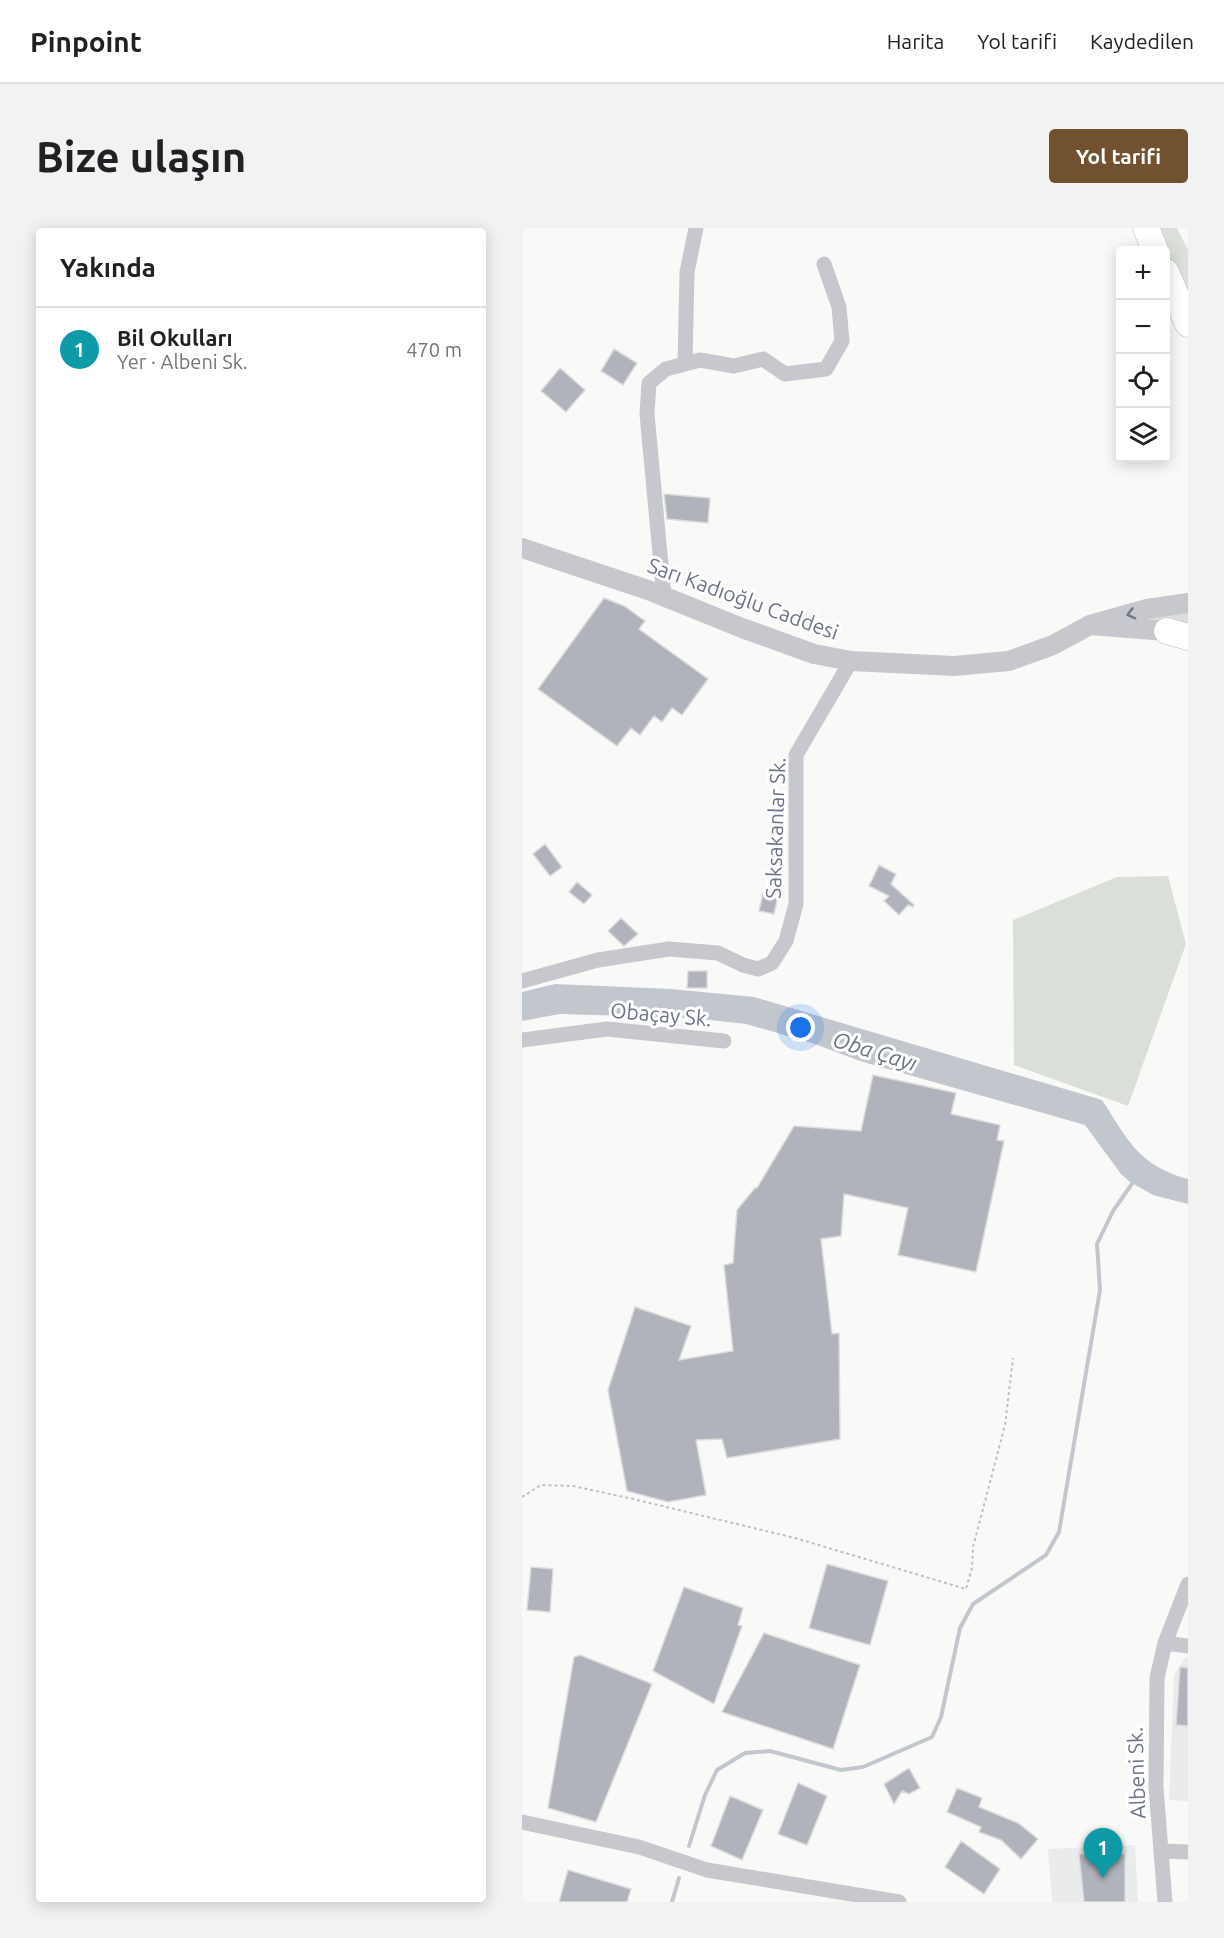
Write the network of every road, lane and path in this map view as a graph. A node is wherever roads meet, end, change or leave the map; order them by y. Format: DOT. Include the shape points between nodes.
graph roads {
  1 [pos="696,228"];
  2 [pos="1146,228"];
  3 [pos="1153,246"];
  4 [pos="824,264"];
  5 [pos="1170,281"];
  6 [pos="1188,324"];
  7 [pos="686,364"];
  8 [pos="522,548"];
  9 [pos="664,597"];
  10 [pos="1188,603"];
  11 [pos="1090,625"];
  12 [pos="1181,634"];
  13 [pos="851,661"];
  14 [pos="522,981"];
  15 [pos="522,1040"];
  16 [pos="724,1041"];
  17 [pos="1013,1358"];
  18 [pos="522,1497"];
  19 [pos="1188,1584"];
  20 [pos="1165,1643"];
  21 [pos="1188,1646"];
  22 [pos="522,1822"];
  23 [pos="1162,1851"];
  24 [pos="1188,1852"];
  25 [pos="899,1902"];
  26 [pos="1165,1902"];
  1 -- 7 [label="street" via="687,272"];
  2 -- 3 [label="highway"];
  4 -- 7 [label="street" via="839,307 842,341 826,369 785,374 763,359 734,366 700,360"];
  5 -- 6 [label="highway"];
  7 -- 9 [label="street" via="666,369 649,383 647,414"];
  8 -- 9 [label="street, Sarı Kadıoğlu Caddesi"];
  9 -- 13 [label="street, Sarı Kadıoğlu Caddesi" via="814,654"];
  10 -- 11 [label="street, Sarı Kadıoğlu Caddesi, one-way" via="1147,609"];
  11 -- 12 [label="street"];
  11 -- 13 [label="street, Sarı Kadıoğlu Caddesi" via="1053,645 1009,661 954,666"];
  13 -- 14 [label="street, Saksakanlar Sk." via="796,755 796,904 786,941 772,963 758,969 718,953 669,948 598,960"];
  15 -- 16 [label="street, Obaçay Sk." via="607,1029"];
  17 -- 18 [label="path" via="1005,1425 966,1589 795,1538 603,1492 541,1485"];
  19 -- 20 [label="street, Albeni Sk."];
  20 -- 21 [label="street"];
  20 -- 23 [label="street, Albeni Sk." via="1157,1678 1156,1787"];
  22 -- 25 [label="street" via="639,1847 707,1870"];
  23 -- 24 [label="street"];
  23 -- 26 [label="street, Albeni Sk."];
}
